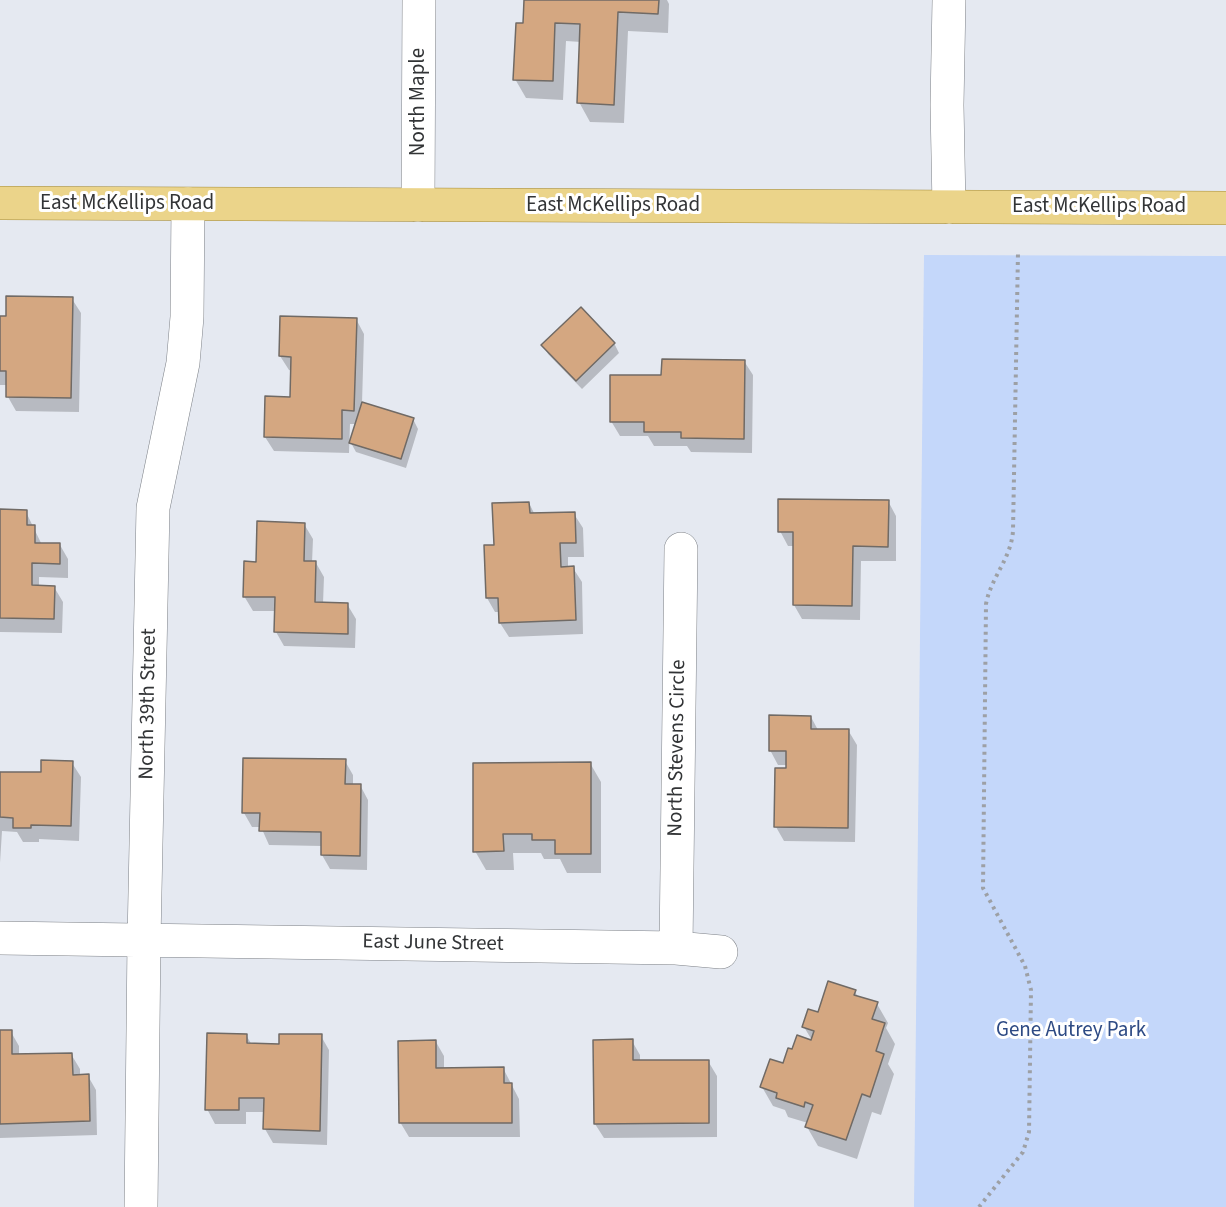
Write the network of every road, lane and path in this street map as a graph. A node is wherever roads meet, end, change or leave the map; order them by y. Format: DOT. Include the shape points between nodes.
graph roads {
  1 [pos="419,0"];
  2 [pos="949,0"];
  3 [pos="0,203"];
  4 [pos="188,204"];
  5 [pos="418,205"];
  6 [pos="949,207"];
  7 [pos="1226,208"];
  8 [pos="1018,252"];
  9 [pos="681,549"];
  10 [pos="0,938"];
  11 [pos="144,940"];
  12 [pos="676,948"];
  13 [pos="721,952"];
  14 [pos="141,1207"];
  15 [pos="979,1207"];
  1 -- 5 [label="street, North Maple"];
  2 -- 6 [label="street"];
  3 -- 4 [label="main road, East McKellips Road"];
  4 -- 5 [label="main road, East McKellips Road"];
  4 -- 11 [label="street, North 39th Street" via="183,363 153,508"];
  5 -- 6 [label="main road, East McKellips Road"];
  6 -- 7 [label="main road, East McKellips Road"];
  8 -- 15 [label="path" via="1014,531 987,604 983,888 1026,966 1031,984 1029,1139"];
  9 -- 12 [label="street, North Stevens Circle"];
  10 -- 11 [label="street, East June Street"];
  11 -- 12 [label="street, East June Street"];
  11 -- 14 [label="street, North 39th Street"];
  12 -- 13 [label="street, East June Street"];
}
